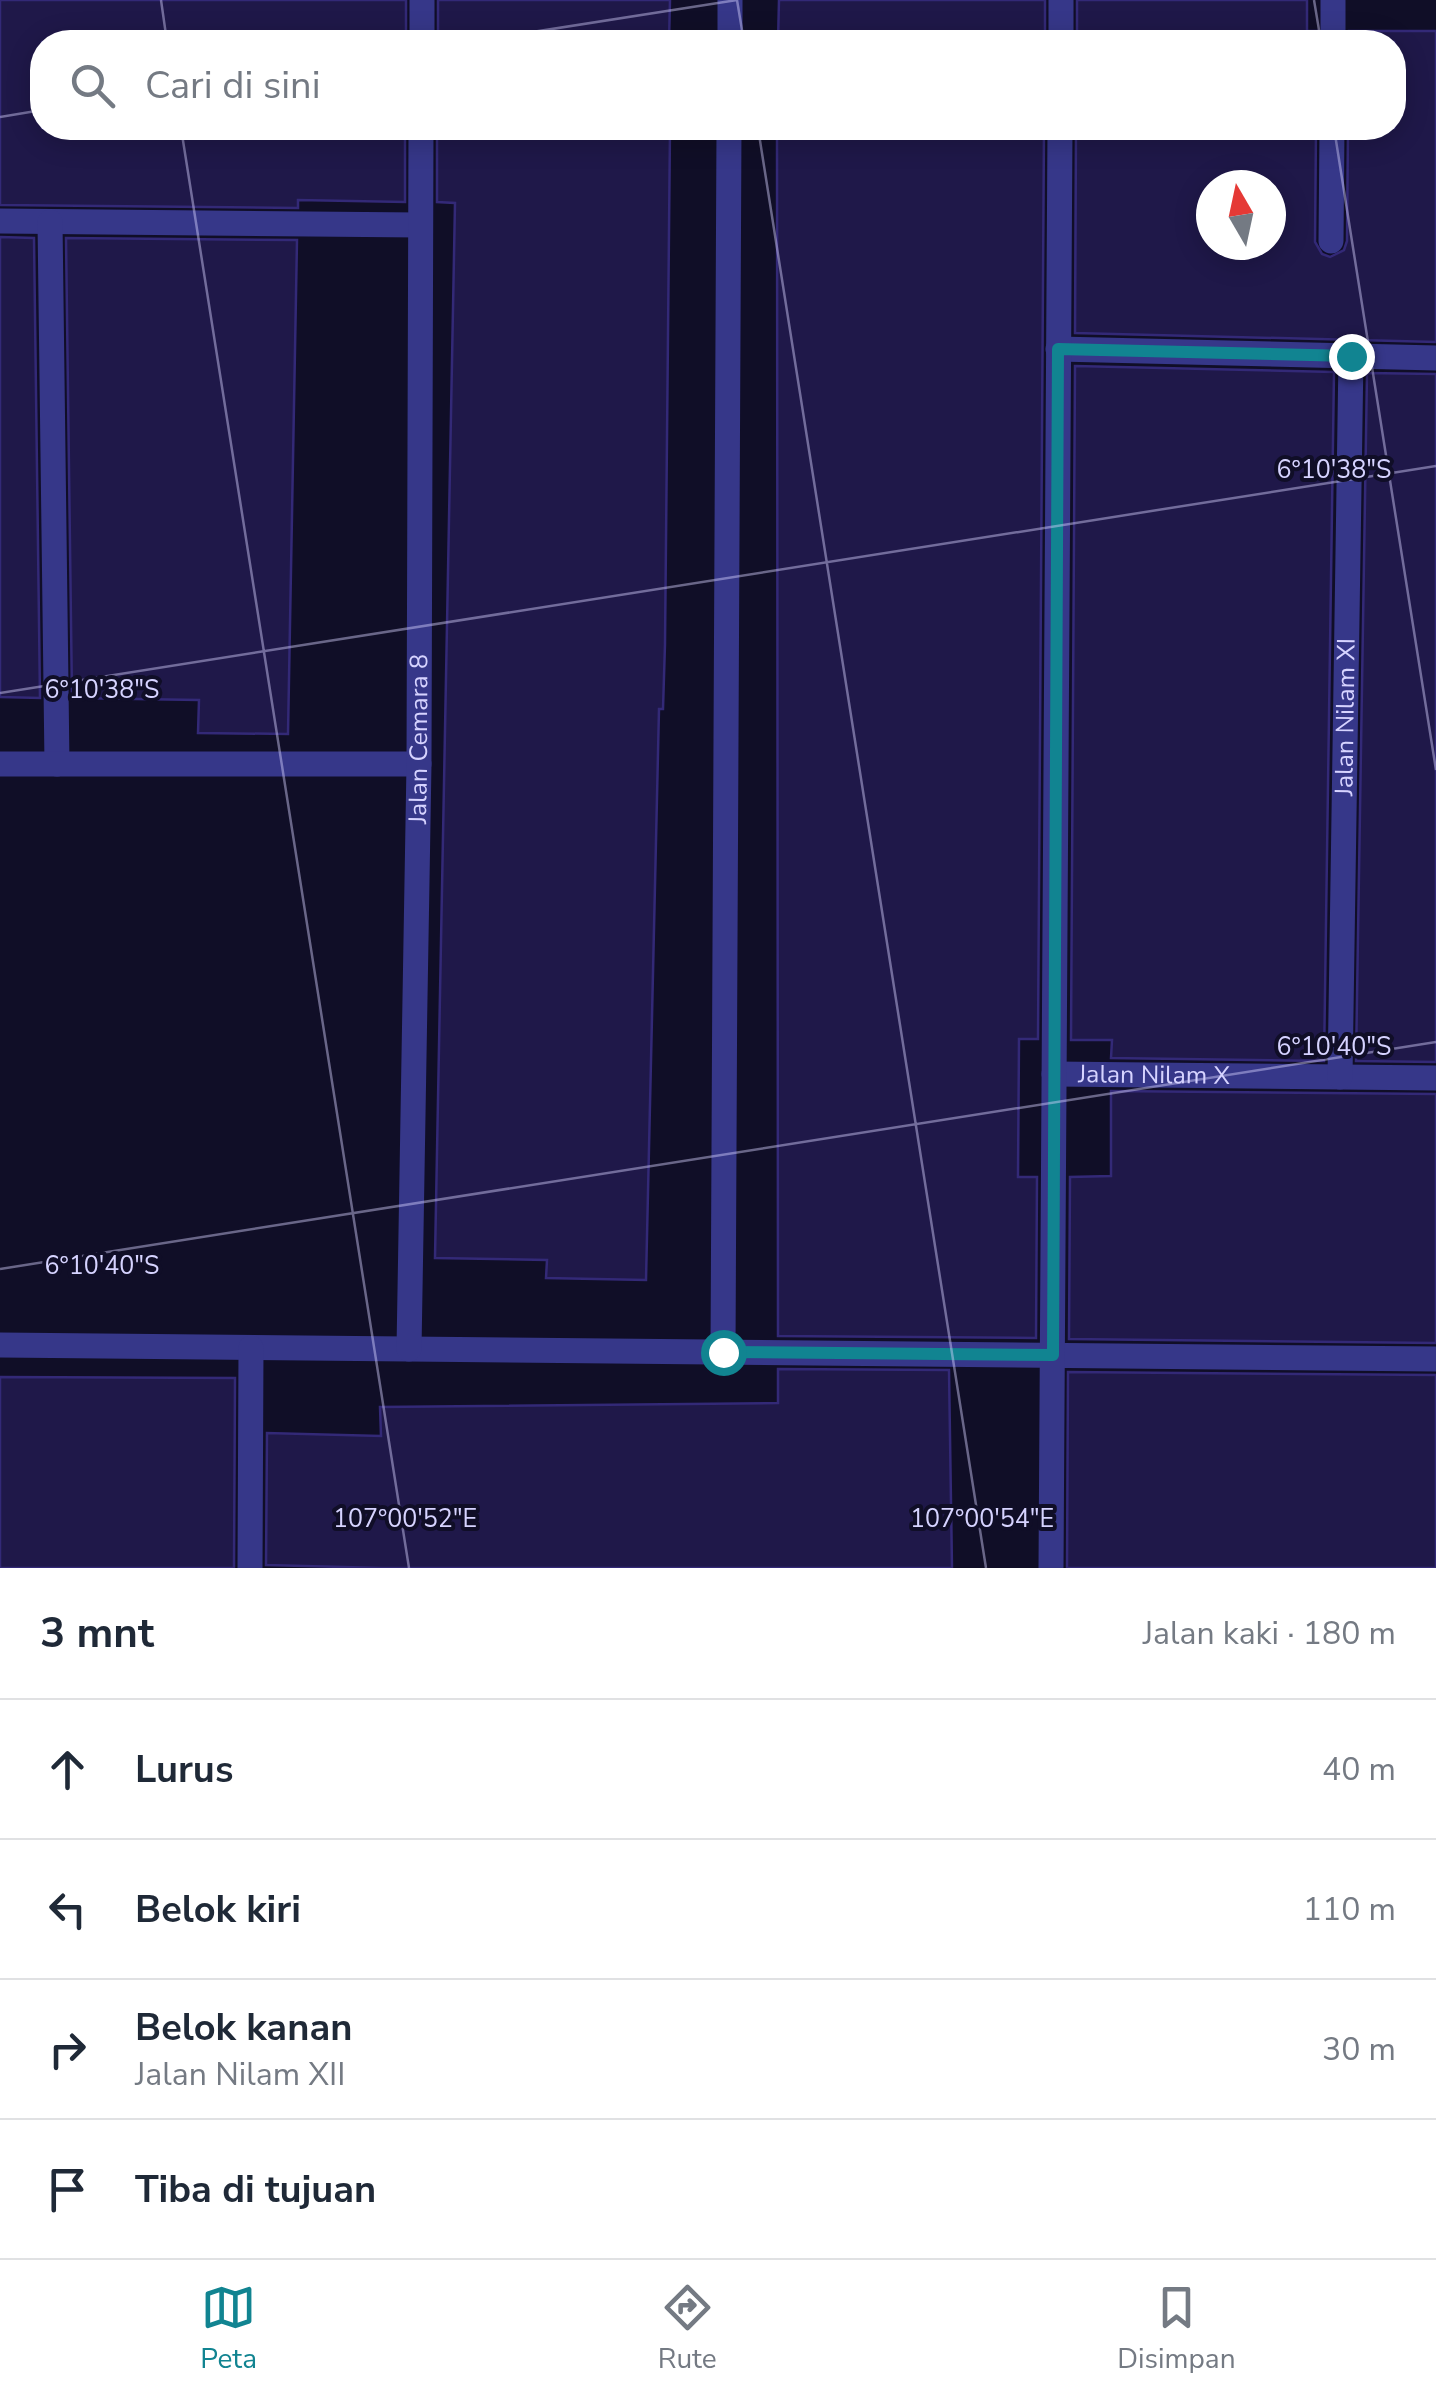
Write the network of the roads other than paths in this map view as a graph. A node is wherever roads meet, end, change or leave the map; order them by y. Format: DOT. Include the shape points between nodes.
graph roads {
  1 [pos="422,0"];
  2 [pos="730,0"];
  3 [pos="1061,0"];
  4 [pos="1333,0"];
  5 [pos="422,30"];
  6 [pos="730,30"];
  7 [pos="1060,30"];
  8 [pos="1333,30"];
  9 [pos="421,140"];
  10 [pos="729,140"];
  11 [pos="1060,140"];
  12 [pos="1332,140"];
  13 [pos="0,221"];
  14 [pos="50,222"];
  15 [pos="420,225"];
  16 [pos="1331,241"];
  17 [pos="1058,349"];
  18 [pos="1351,356"];
  19 [pos="1436,358"];
  20 [pos="0,764"];
  21 [pos="57,764"];
  22 [pos="419,764"];
  23 [pos="1054,1074"];
  24 [pos="1340,1077"];
  25 [pos="1436,1078"];
  26 [pos="0,1346"];
  27 [pos="251,1348"];
  28 [pos="409,1349"];
  29 [pos="723,1352"];
  30 [pos="1053,1355"];
  31 [pos="1436,1359"];
  32 [pos="250,1568"];
  33 [pos="1051,1568"];
  1 -- 5 [label="street"];
  2 -- 6 [label="street"];
  3 -- 7 [label="street"];
  4 -- 8 [label="street"];
  9 -- 15 [label="street, Jalan Cemara 8"];
  10 -- 29 [label="street"];
  11 -- 17 [label="street"];
  12 -- 16 [label="street"];
  13 -- 14 [label="street"];
  14 -- 15 [label="street"];
  14 -- 21 [label="street"];
  15 -- 22 [label="street, Jalan Cemara 8"];
  17 -- 18 [label="street"];
  17 -- 23 [label="street"];
  18 -- 19 [label="street"];
  18 -- 24 [label="street, Jalan Nilam XI"];
  20 -- 21 [label="street"];
  21 -- 22 [label="street"];
  22 -- 28 [label="street, Jalan Cemara 8"];
  23 -- 24 [label="street, Jalan Nilam X"];
  23 -- 30 [label="street"];
  24 -- 25 [label="street, Jalan Nilam X"];
  26 -- 27 [label="street"];
  27 -- 28 [label="street"];
  27 -- 32 [label="street"];
  28 -- 29 [label="street"];
  29 -- 30 [label="street"];
  30 -- 31 [label="street"];
  30 -- 33 [label="street"];
}
